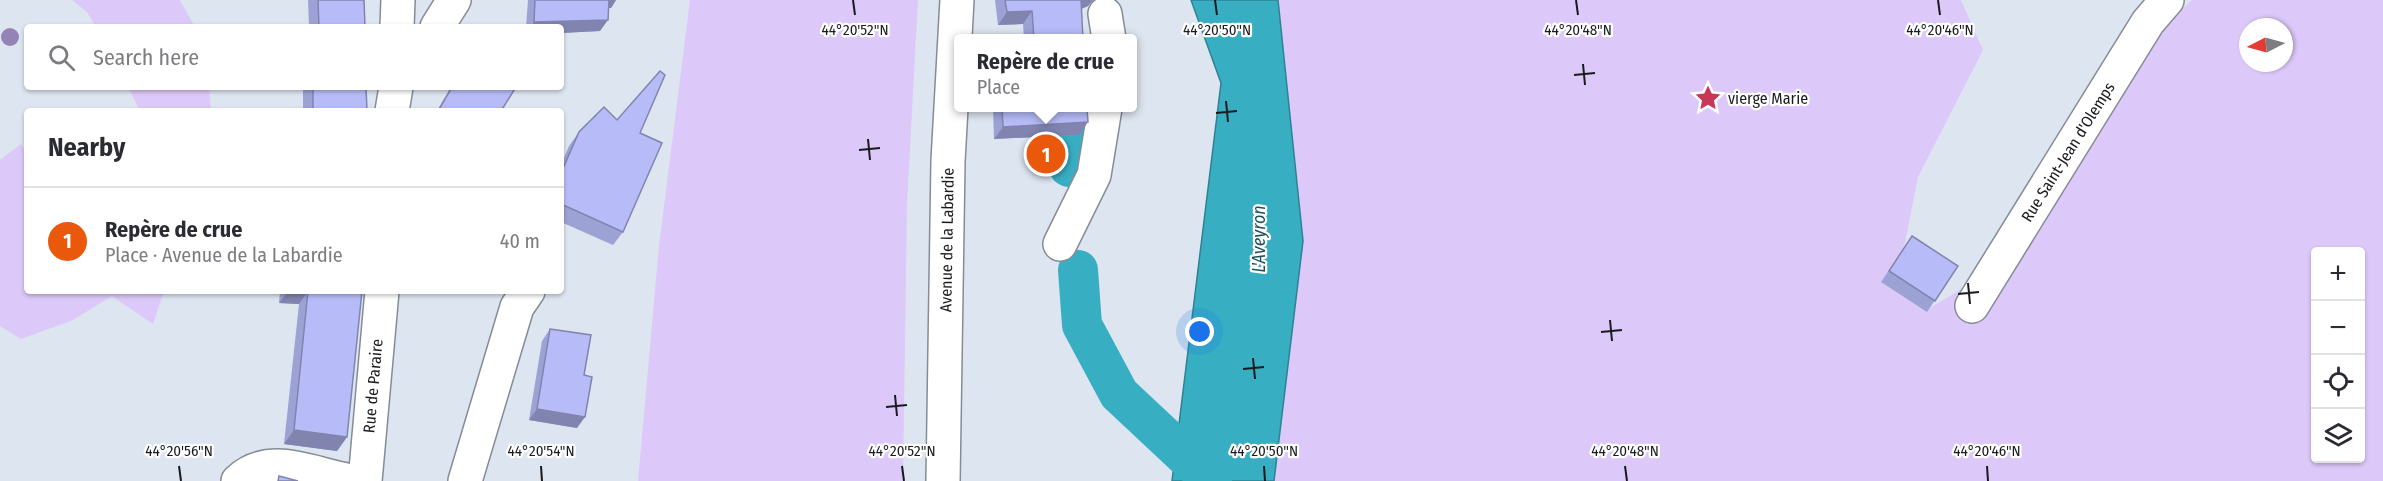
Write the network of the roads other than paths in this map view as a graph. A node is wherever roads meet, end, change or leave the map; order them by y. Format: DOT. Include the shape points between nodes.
graph roads {
  1 [pos="398,0"];
  2 [pos="454,0"];
  3 [pos="957,0"];
  4 [pos="2167,0"];
  5 [pos="397,24"];
  6 [pos="439,24"];
  7 [pos="955,34"];
  8 [pos="954,54"];
  9 [pos="396,90"];
  10 [pos="392,108"];
  11 [pos="1104,112"];
  12 [pos="1060,244"];
  13 [pos="382,294"];
  14 [pos="526,294"];
  15 [pos="1972,306"];
  16 [pos="238,481"];
  17 [pos="353,481"];
  18 [pos="365,481"];
  19 [pos="465,481"];
  20 [pos="943,481"];
  1 -- 5 [label="street"];
  2 -- 6 [label="street"];
  3 -- 7 [label="street, Avenue de la Labardie"];
  4 -- 15 [label="street, Rue Saint-Jean d'Olemps" via="2148,22"];
  8 -- 20 [label="street, Avenue de la Labardie" via="948,161"];
  9 -- 10 [label="street"];
  11 -- 12 [label="street" via="1094,175"];
  13 -- 18 [label="street, Rue de Paraire"];
  14 -- 19 [label="street" via="517,307"];
  16 -- 17 [label="street" via="267,466 281,465"];
}
